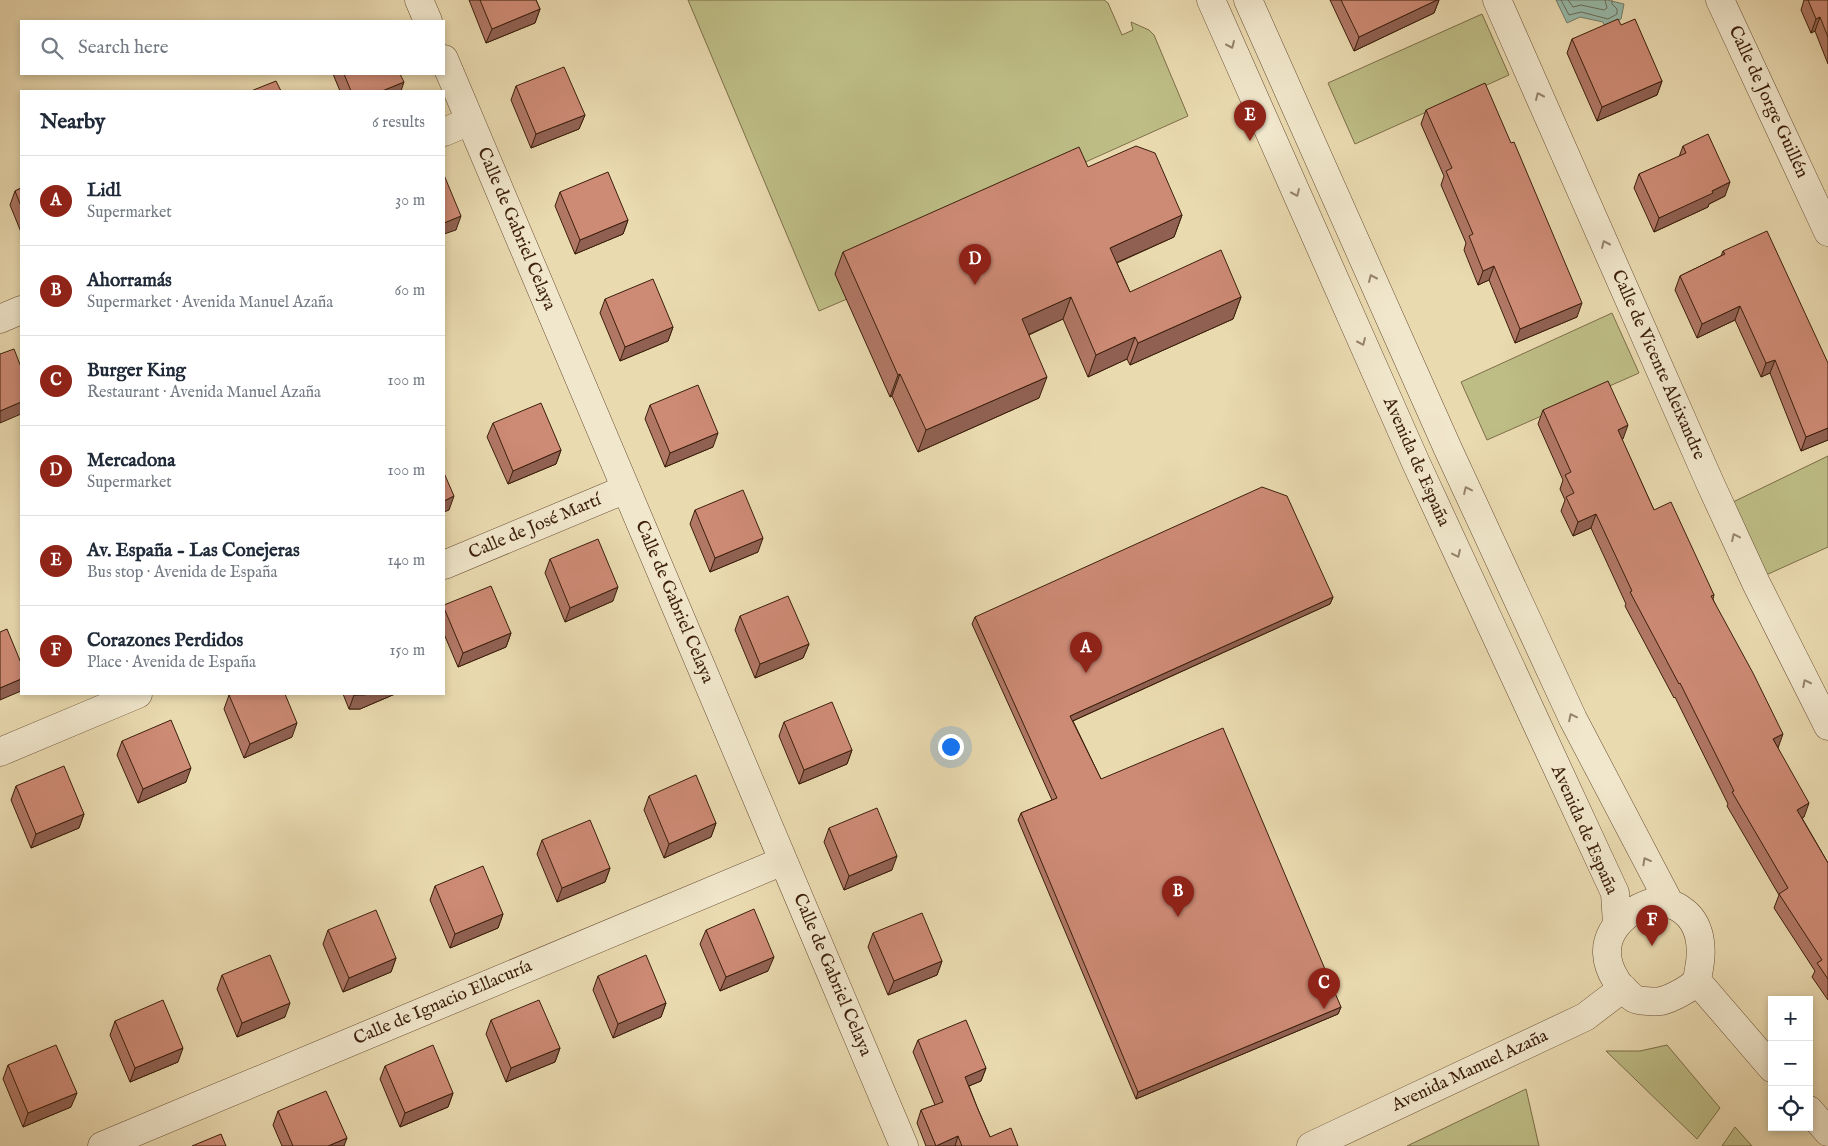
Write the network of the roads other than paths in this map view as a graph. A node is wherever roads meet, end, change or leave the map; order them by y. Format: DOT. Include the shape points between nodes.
graph roads {
  1 [pos="419,0"];
  2 [pos="1211,0"];
  3 [pos="1248,0"];
  4 [pos="1497,0"];
  5 [pos="1720,0"];
  6 [pos="428,20"];
  7 [pos="445,61"];
  8 [pos="470,121"];
  9 [pos="445,132"];
  10 [pos="1828,232"];
  11 [pos="20,310"];
  12 [pos="0,319"];
  13 [pos="626,489"];
  14 [pos="445,565"];
  15 [pos="136,695"];
  16 [pos="1828,726"];
  17 [pos="0,752"];
  18 [pos="784,861"];
  19 [pos="1670,904"];
  20 [pos="1617,924"];
  21 [pos="1696,981"];
  22 [pos="1624,988"];
  23 [pos="1768,1063"];
  24 [pos="1813,1115"];
  25 [pos="1828,1132"];
  26 [pos="102,1146"];
  27 [pos="904,1146"];
  28 [pos="1311,1146"];
  1 -- 6 [label="street"];
  2 -- 20 [label="street, Avenida de España, one-way" via="1416,464 1615,893"];
  19 -- 3 [label="street, Avenida de España, one-way" via="1572,719"];
  16 -- 4 [label="street, Calle de Vicente Aleixandre, one-way" via="1718,500"];
  5 -- 10 [label="street, Calle de Jorge Guillén"];
  7 -- 8 [label="street, Calle de Gabriel Celaya"];
  8 -- 9 [label="street"];
  8 -- 13 [label="street, Calle de Gabriel Celaya"];
  11 -- 12 [label="street"];
  13 -- 14 [label="street, Calle de José Martí"];
  13 -- 18 [label="street, Calle de Gabriel Celaya"];
  15 -- 17 [label="street"];
  18 -- 26 [label="street, Calle de Ignacio Ellacuría"];
  18 -- 27 [label="street, Calle de Gabriel Celaya"];
  19 -- 20 [label="street" via="1653,902 1638,907"];
  19 -- 21 [label="street" via="1692,920 1700,937 1702,956"];
  20 -- 22 [label="street" via="1608,943 1608,962 1616,982"];
  21 -- 22 [label="street" via="1683,992 1660,1002 1635,1000"];
  21 -- 23 [label="street"];
  22 -- 28 [label="street, Avenida Manuel Azaña" via="1585,1017"];
  24 -- 25 [label="street"];
}
